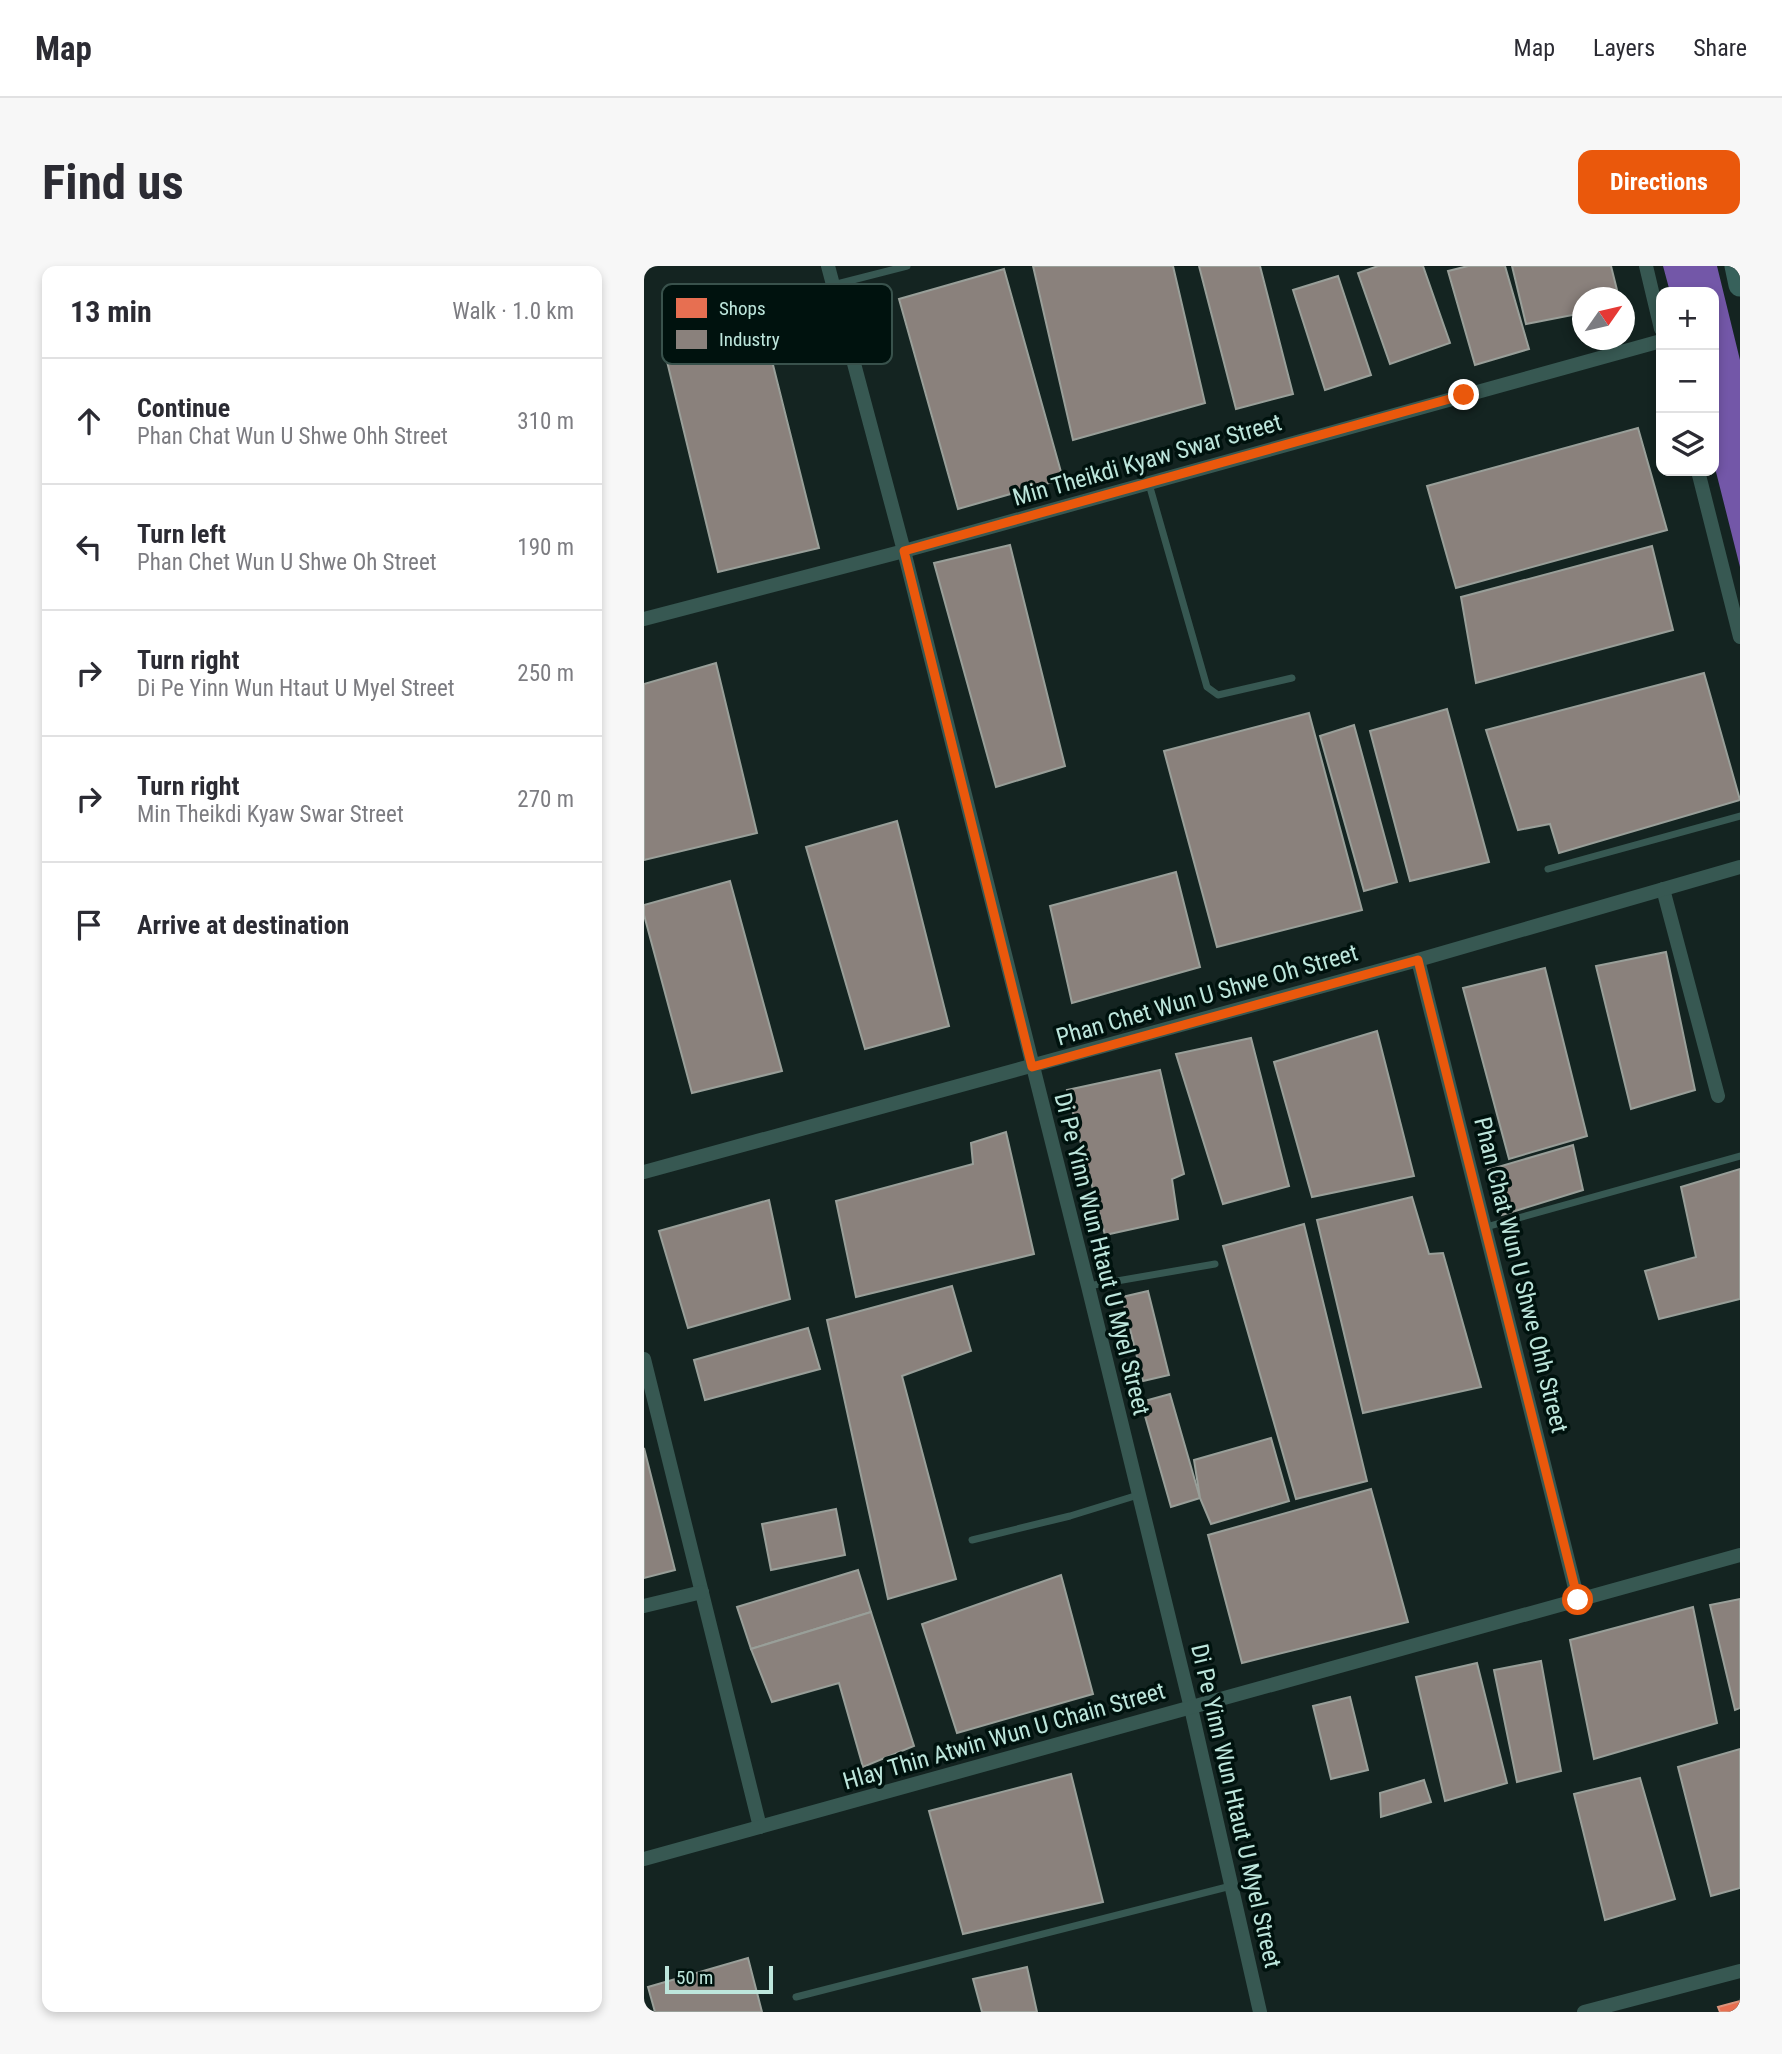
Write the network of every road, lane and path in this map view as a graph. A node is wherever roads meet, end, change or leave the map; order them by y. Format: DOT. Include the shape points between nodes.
graph roads {
  1 [pos="828,266"];
  2 [pos="1646,266"];
  3 [pos="1735,266"];
  4 [pos="903,267"];
  5 [pos="833,284"];
  6 [pos="837,284"];
  7 [pos="1740,285"];
  8 [pos="1656,308"];
  9 [pos="1656,342"];
  10 [pos="854,364"];
  11 [pos="1699,476"];
  12 [pos="1148,483"];
  13 [pos="904,551"];
  14 [pos="644,619"];
  15 [pos="1740,636"];
  16 [pos="1292,678"];
  17 [pos="1740,816"];
  18 [pos="1740,867"];
  19 [pos="1548,869"];
  20 [pos="1663,889"];
  21 [pos="1418,960"];
  22 [pos="1032,1067"];
  23 [pos="1718,1096"];
  24 [pos="1740,1156"];
  25 [pos="644,1172"];
  26 [pos="1486,1227"];
  27 [pos="1215,1264"];
  28 [pos="1088,1286"];
  29 [pos="644,1359"];
  30 [pos="1138,1495"];
  31 [pos="972,1540"];
  32 [pos="1740,1555"];
  33 [pos="702,1591"];
  34 [pos="1578,1600"];
  35 [pos="644,1606"];
  36 [pos="1191,1708"];
  37 [pos="760,1827"];
  38 [pos="644,1859"];
  39 [pos="1231,1886"];
  40 [pos="1740,1970"];
  41 [pos="796,1997"];
  42 [pos="1260,2012"];
  43 [pos="1584,2012"];
  1 -- 5 [label="street, Di Pe Yinn Wun Htaut U Myel Street"];
  2 -- 8 [label="street"];
  3 -- 7 [label="main road"];
  4 -- 6 [label="lane"];
  9 -- 12 [label="street, Min Theikdi Kyaw Swar Street"];
  10 -- 13 [label="street, Di Pe Yinn Wun Htaut U Myel Street"];
  11 -- 15 [label="street"];
  12 -- 13 [label="street, Min Theikdi Kyaw Swar Street"];
  12 -- 16 [label="lane" via="1207,687 1217,695"];
  13 -- 14 [label="street, Min Theikdi Kyaw Swar Street"];
  13 -- 22 [label="street, Di Pe Yinn Wun Htaut U Myel Street"];
  17 -- 19 [label="lane"];
  18 -- 20 [label="street, Phan Chet Wun U Shwe Oh Street"];
  20 -- 21 [label="street, Phan Chet Wun U Shwe Oh Street"];
  20 -- 23 [label="street"];
  21 -- 22 [label="street, Phan Chet Wun U Shwe Oh Street"];
  21 -- 26 [label="street, Phan Chat Wun U Shwe Ohh Street"];
  22 -- 25 [label="street, Phan Chet Wun U Shwe Oh Street"];
  22 -- 28 [label="street, Di Pe Yinn Wun Htaut U Myel Street"];
  24 -- 26 [label="lane"];
  26 -- 34 [label="street, Phan Chat Wun U Shwe Ohh Street"];
  27 -- 28 [label="lane"];
  28 -- 30 [label="street, Di Pe Yinn Wun Htaut U Myel Street"];
  29 -- 33 [label="street"];
  30 -- 31 [label="lane"];
  30 -- 36 [label="street, Di Pe Yinn Wun Htaut U Myel Street"];
  32 -- 34 [label="street, Hlay Thin Atwin Wun U Chain Street"];
  33 -- 35 [label="street"];
  33 -- 37 [label="street"];
  34 -- 36 [label="street, Hlay Thin Atwin Wun U Chain Street"];
  36 -- 37 [label="street, Hlay Thin Atwin Wun U Chain Street"];
  36 -- 39 [label="street, Di Pe Yinn Wun Htaut U Myel Street"];
  37 -- 38 [label="street, Hlay Thin Atwin Wun U Chain Street"];
  39 -- 41 [label="lane"];
  39 -- 42 [label="street, Di Pe Yinn Wun Htaut U Myel Street"];
  40 -- 43 [label="street"];
}
